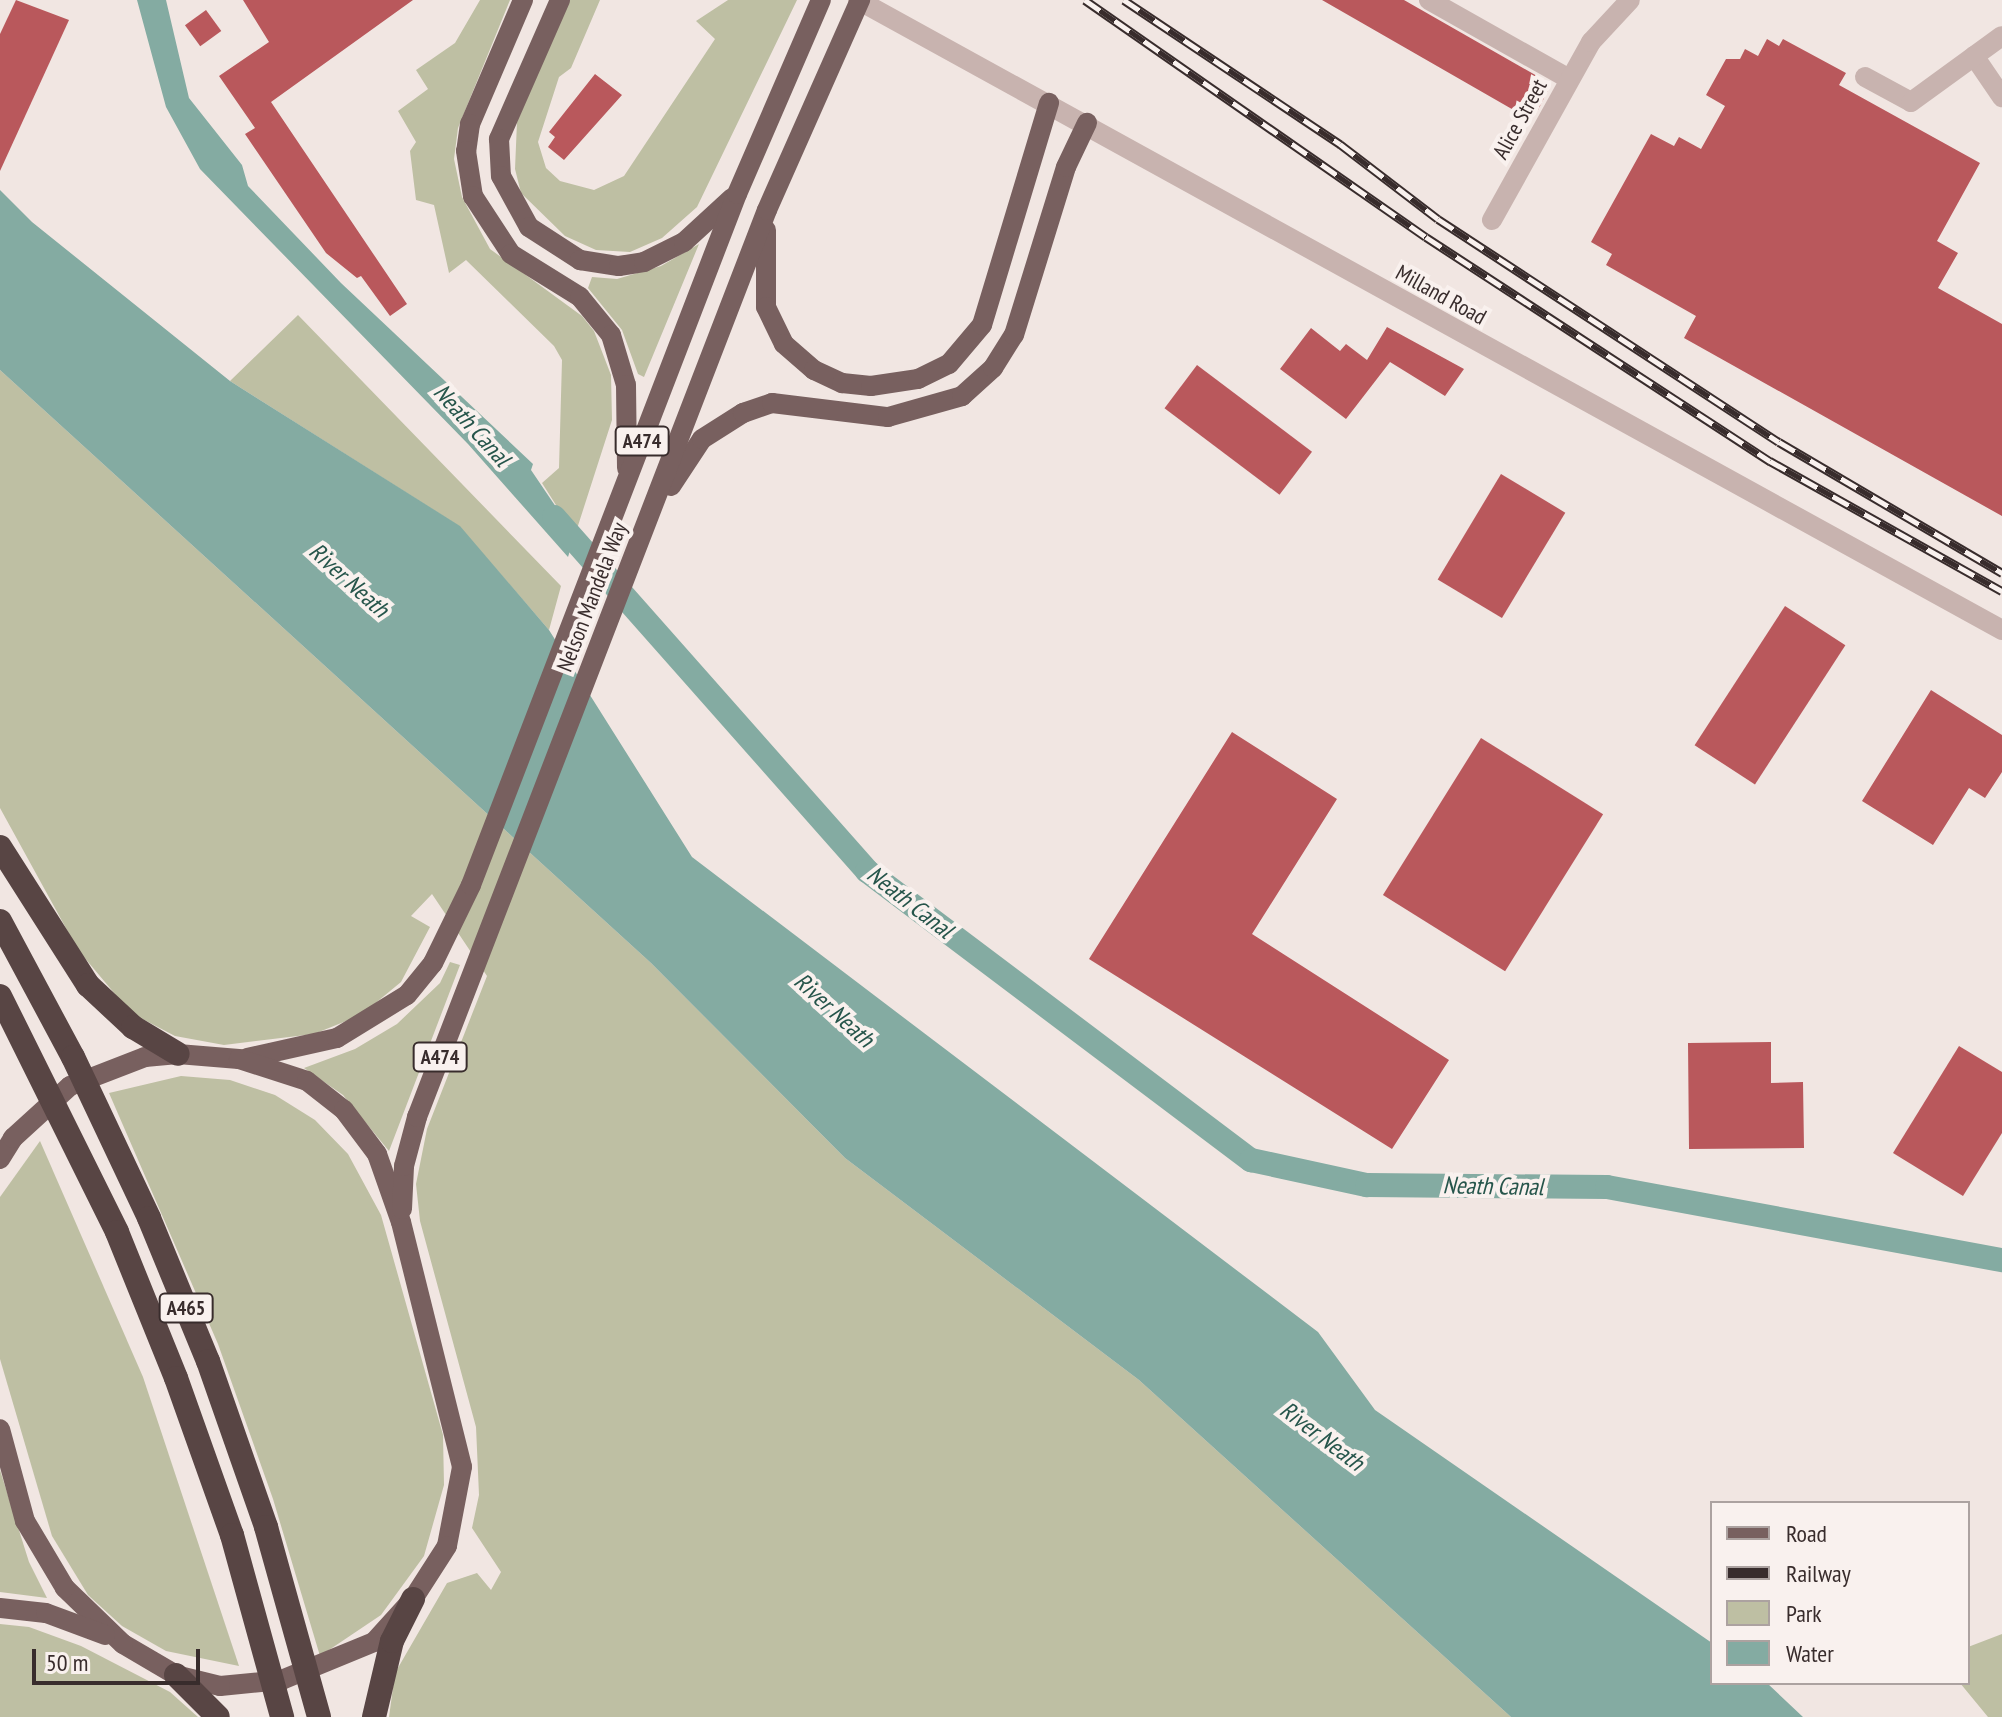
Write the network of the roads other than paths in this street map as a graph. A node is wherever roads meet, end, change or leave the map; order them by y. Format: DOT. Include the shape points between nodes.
graph roads {
  1 [pos="523,0"];
  2 [pos="560,0"];
  3 [pos="821,0"];
  4 [pos="859,0"];
  5 [pos="1429,0"];
  6 [pos="1624,2"];
  7 [pos="2002,36"];
  8 [pos="1974,56"];
  9 [pos="1865,77"];
  10 [pos="1569,79"];
  11 [pos="2002,97"];
  12 [pos="1049,103"];
  13 [pos="1087,123"];
  14 [pos="737,194"];
  15 [pos="767,210"];
  16 [pos="1492,220"];
  17 [pos="627,480"];
  18 [pos="643,530"];
  19 [pos="2002,630"];
  20 [pos="0,847"];
  21 [pos="0,921"];
  22 [pos="0,996"];
  23 [pos="178,1054"];
  24 [pos="239,1059"];
  25 [pos="0,1159"];
  26 [pos="401,1222"];
  27 [pos="0,1429"];
  28 [pos="413,1599"];
  29 [pos="0,1608"];
  30 [pos="123,1644"];
  31 [pos="176,1675"];
  32 [pos="218,1717"];
  33 [pos="282,1717"];
  34 [pos="319,1717"];
  35 [pos="374,1717"];
  1 -- 17 [label="main road" via="477,103 466,151 473,196 511,254 580,297 615,346 626,385"];
  2 -- 14 [label="main road" via="507,111 498,159 508,196 529,227 580,260 619,266 662,255"];
  3 -- 14 [label="main road, Nelson Mandela Way / A474"];
  4 -- 12 [label="street, Milland Road"];
  4 -- 15 [label="main road, Nelson Mandela Way / A474"];
  5 -- 10 [label="street"];
  6 -- 10 [label="street, Alice Street"];
  7 -- 8 [label="street"];
  8 -- 9 [label="street" via="1911,102"];
  8 -- 11 [label="street"];
  10 -- 16 [label="street, Alice Street"];
  12 -- 13 [label="street, Milland Road"];
  12 -- 15 [label="main road" via="990,307 971,342 949,364 918,379 871,386 842,383 814,370 784,344 766,307"];
  13 -- 18 [label="main road" via="1066,167 1014,335 993,368 962,396 888,417 772,403 743,413 702,439"];
  13 -- 19 [label="street, Milland Road"];
  14 -- 17 [label="main road, Nelson Mandela Way / A474"];
  15 -- 18 [label="main road, Nelson Mandela Way / A474"];
  17 -- 24 [label="main road, Nelson Mandela Way / A474" via="471,885 433,963 407,995 337,1038"];
  18 -- 26 [label="main road, Nelson Mandela Way / A474" via="417,1117 404,1166"];
  20 -- 23 [label="highway" via="88,985 133,1027"];
  21 -- 34 [label="highway, A465" via="130,1178 208,1361 266,1527"];
  22 -- 33 [label="highway, A465" via="117,1232 176,1378 232,1535"];
  23 -- 24 [label="main road"];
  23 -- 25 [label="main road" via="121,1065 70,1086 13,1138"];
  24 -- 26 [label="main road" via="307,1081 344,1110 377,1154"];
  26 -- 28 [label="main road" via="462,1467 447,1546"];
  27 -- 30 [label="main road" via="25,1521 49,1568"];
  28 -- 31 [label="main road" via="374,1642 282,1680 220,1686"];
  28 -- 35 [label="highway" via="392,1641"];
  29 -- 30 [label="main road" via="46,1613"];
  30 -- 31 [label="main road"];
  31 -- 32 [label="highway"];
}
